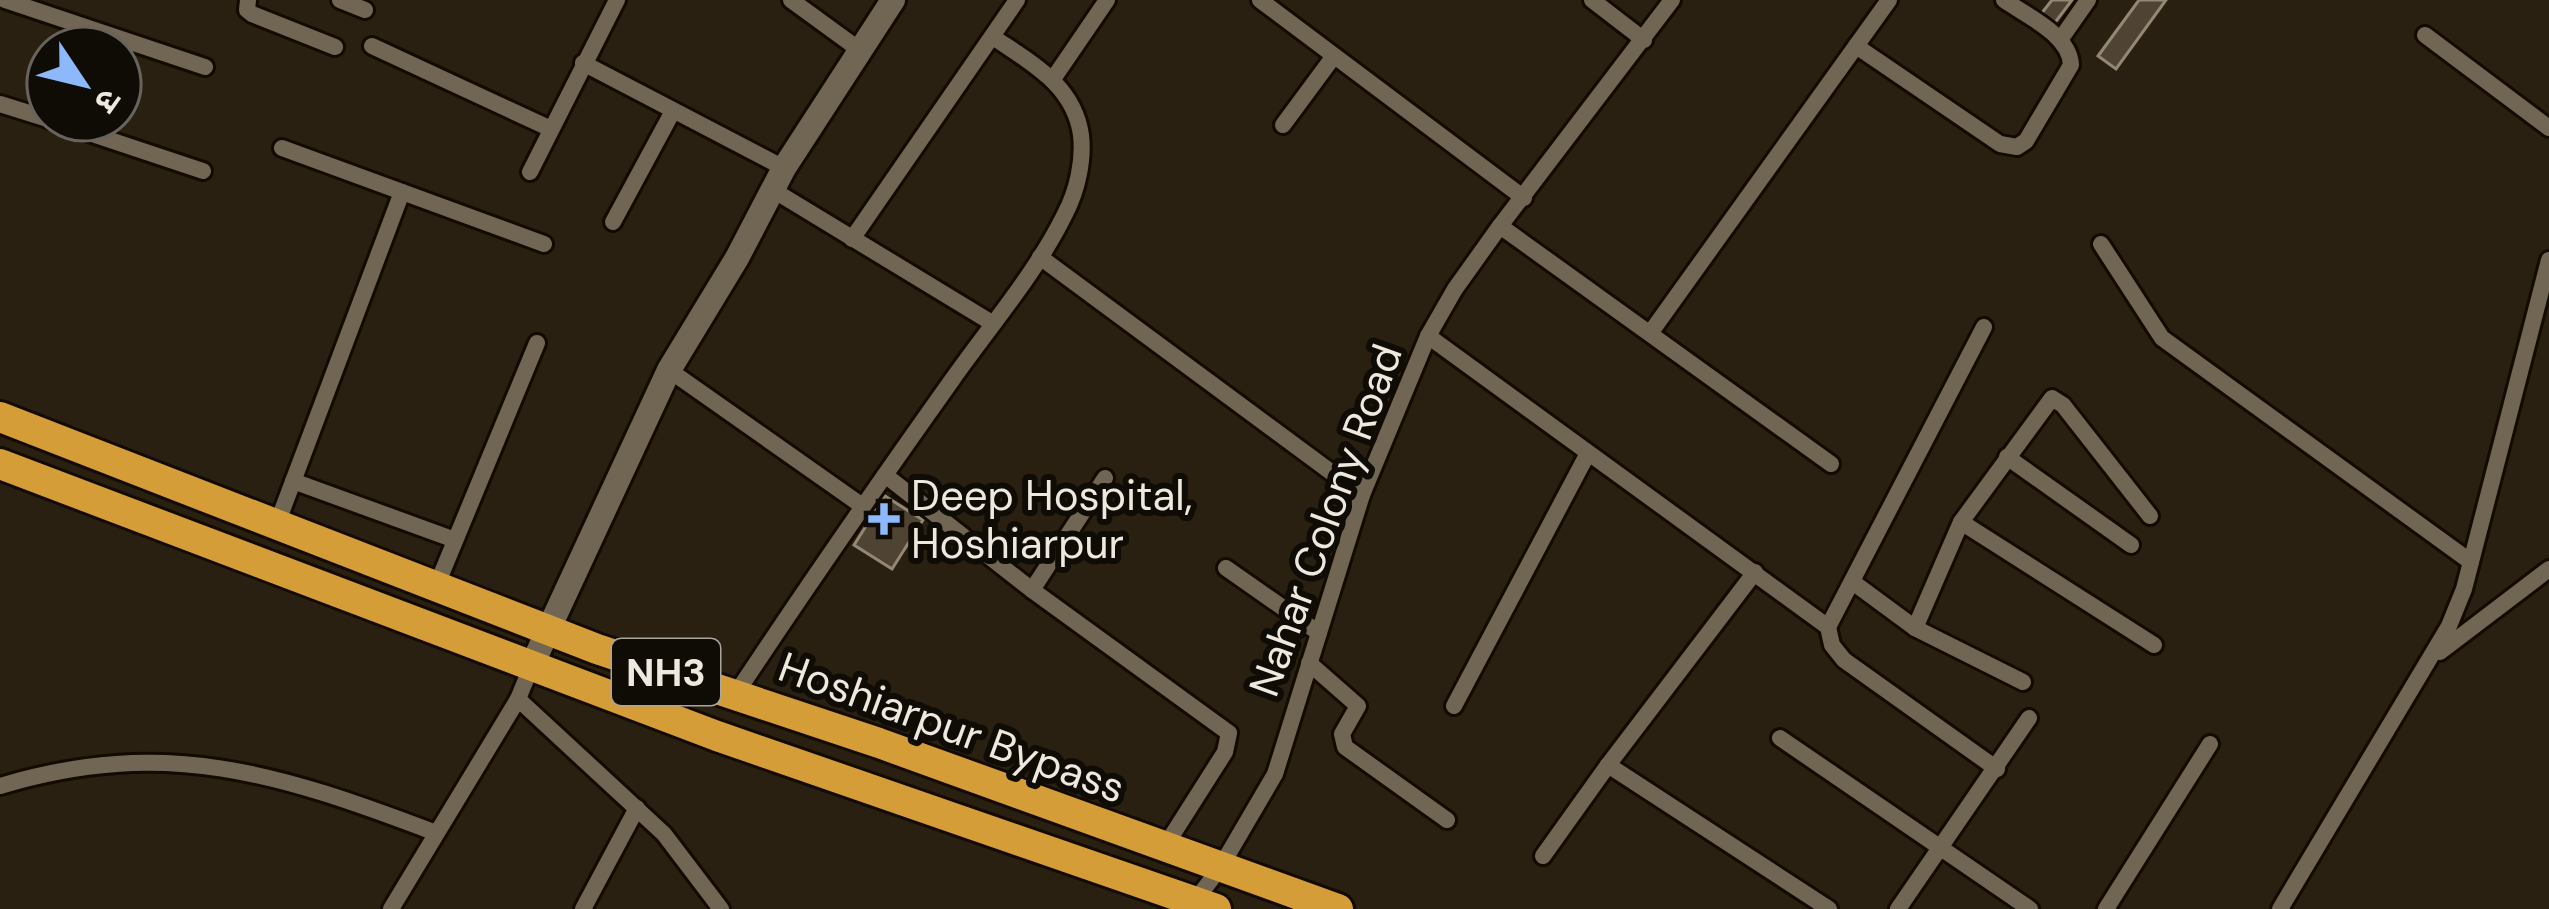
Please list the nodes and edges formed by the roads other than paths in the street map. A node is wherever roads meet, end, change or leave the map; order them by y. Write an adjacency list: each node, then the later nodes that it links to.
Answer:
1 (5, 0): 26 (street)
2 (248, 0): 22 (street)
3 (340, 0): 15 (street)
4 (617, 0): 25 (street)
5 (791, 0): 23 (street)
6 (893, 0): 23 (street)
7 (1016, 0): 17 (street)
8 (1106, 0): 27 (street)
9 (1260, 0): 24 (street)
10 (1592, 0): 18 (street)
11 (1672, 0): 18 (street, Nahar Colony Road)
12 (1889, 0): 21 (street)
13 (2088, 0): 19 (street)
14 (2008, 1): 19 (street)
15 (365, 10)
16 (2426, 35): 30 (street)
17 (993, 37): 27 (street); 41 (street)
18 (1644, 40): 38 (street, Nahar Colony Road)
19 (2060, 40): 21 (street)
20 (372, 46): 31 (street)
21 (1856, 46): 48 (street)
22 (335, 47)
23 (861, 51): 36 (street)
24 (1334, 56): 29 (street); 38 (street)
25 (583, 63): 28 (street); 31 (street)
26 (205, 67)
27 (1053, 79): 44 (street)
28 (674, 111): 36 (street); 39 (street)
29 (1282, 125)
30 (2549, 128)
31 (551, 129): 35 (street)
32 (121, 144): 34 (street)
33 (282, 148): 37 (street)
34 (203, 171)
35 (530, 172)
36 (778, 179): 41 (street); 51 (street)
37 (402, 192): 42 (street); 59 (street)
38 (1524, 198): 40 (street, Nahar Colony Road)
39 (613, 222)
40 (1500, 226): 48 (street); 49 (street, Nahar Colony Road)
41 (852, 239): 46 (street)
42 (544, 244)
43 (2101, 244): 67 (street)
44 (1040, 257): 46 (street); 60 (street)
45 (2549, 260): 67 (street)
46 (992, 322): 57 (street)
47 (1984, 327): 71 (street)
48 (1651, 332): 56 (street)
49 (1428, 336): 53 (street); 60 (street, Nahar Colony Road)
50 (537, 343): 65 (street)
51 (669, 370): 61 (street); 76 (street)
52 (0, 417): 64 (highway, Hoshiarpur Bypass / NH3)
53 (1587, 455): 70 (street); 85 (street)
54 (2007, 457): 62 (street); 63 (street); 66 (street)
55 (0, 464): 81 (highway, NH3)
56 (1831, 464)
57 (885, 475): 61 (street); 73 (street)
58 (1105, 478): 73 (street)
59 (293, 481): 64 (street); 65 (street)
60 (1362, 495): 77 (street, Nahar Colony Road)
61 (861, 506): 83 (street)
62 (2150, 515)
63 (1961, 522): 75 (street); 78 (street)
64 (277, 524): 72 (highway, Hoshiarpur Bypass / NH3)
65 (455, 540): 72 (street)
66 (2131, 544)
67 (2471, 562): 79 (street)
68 (1226, 568): 77 (street)
69 (2549, 569): 79 (street)
70 (1755, 572): 74 (street); 89 (street)
71 (1854, 583): 74 (street); 75 (street)
72 (436, 587): 76 (highway, Hoshiarpur Bypass / NH3)
73 (1032, 590): 95 (street)
74 (1828, 627): 90 (street)
75 (1915, 628): 82 (street)
76 (546, 630): 81 (street); 83 (highway, Hoshiarpur Bypass / NH3)
77 (1319, 633): 80 (street, Nahar Colony Road)
78 (2154, 645)
79 (2432, 658): 108 (street)
80 (1310, 663): 93 (street); 98 (street, Nahar Colony Road)
81 (532, 665): 84 (street); 99 (highway, NH3)
82 (2023, 682)
83 (735, 694): 95 (highway, Hoshiarpur Bypass / NH3)
84 (518, 699): 92 (street); 94 (street)
85 (1454, 706)
86 (2030, 718): 90 (street)
87 (1780, 738): 96 (street)
88 (2210, 744): 107 (street)
89 (1608, 765): 97 (street); 104 (street)
90 (1997, 769): 96 (street)
91 (0, 786): 94 (street)
92 (637, 808): 101 (street); 102 (street)
93 (1447, 820)
94 (436, 833): 100 (street)
95 (1164, 848): 98 (highway, Hoshiarpur Bypass / NH3)
96 (1940, 850): 105 (street); 106 (street)
97 (1543, 856)
98 (1220, 868): 99 (street, Nahar Colony Road); 103 (highway, Hoshiarpur Bypass / NH3)
99 (1200, 906)
100 (391, 909)
101 (583, 909)
102 (721, 909)
103 (1338, 909)
104 (1829, 909)
105 (1898, 909)
106 (2030, 909)
107 (2106, 909)
108 (2280, 909)

